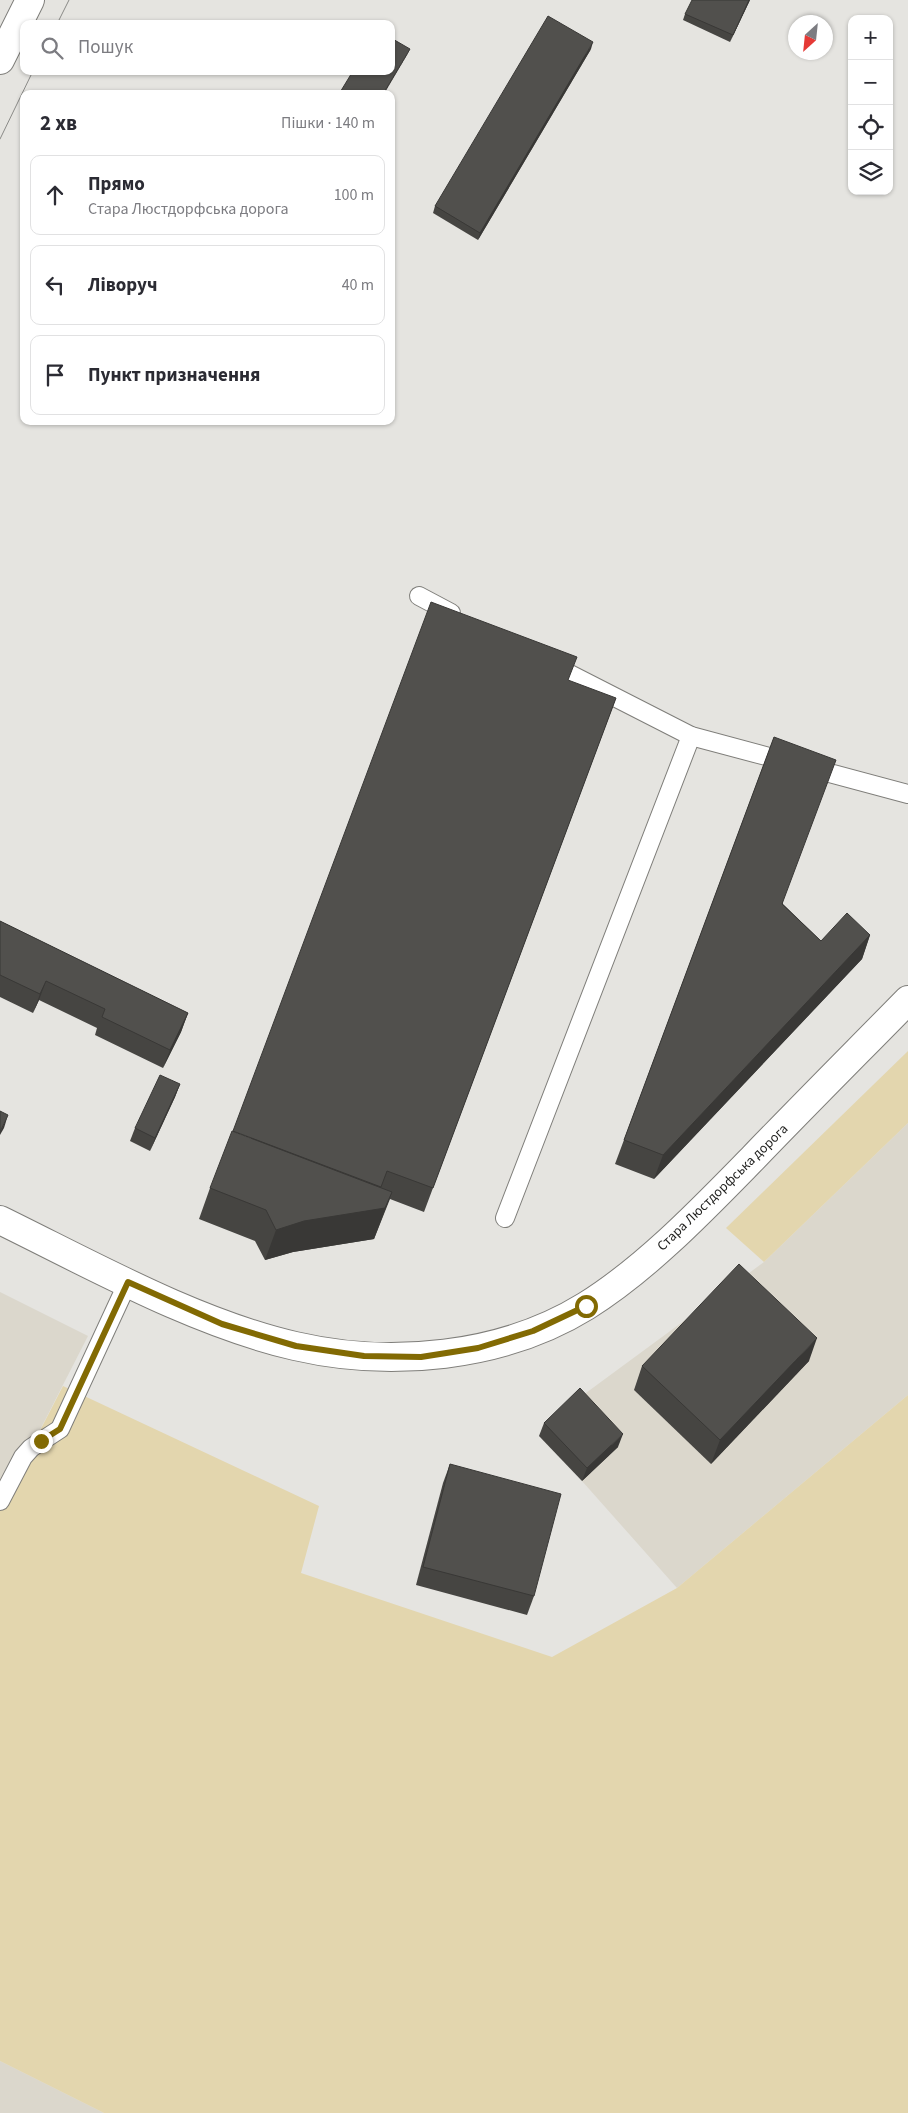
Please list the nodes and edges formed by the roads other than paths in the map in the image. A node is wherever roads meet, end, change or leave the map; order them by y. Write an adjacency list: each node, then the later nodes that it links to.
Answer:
1 (30, 0): 2 (main road)
2 (0, 60)
3 (418, 596): 4 (lane)
4 (462, 619)
5 (533, 655): 6 (lane)
6 (691, 736): 7 (lane); 9 (lane)
7 (908, 794)
8 (908, 1000): 11 (main road, Стара Люстдорфська дорога)
9 (505, 1218)
10 (0, 1220): 11 (main road, Стара Люстдорфська дорога)
11 (128, 1282): 12 (lane)
12 (0, 1501)

